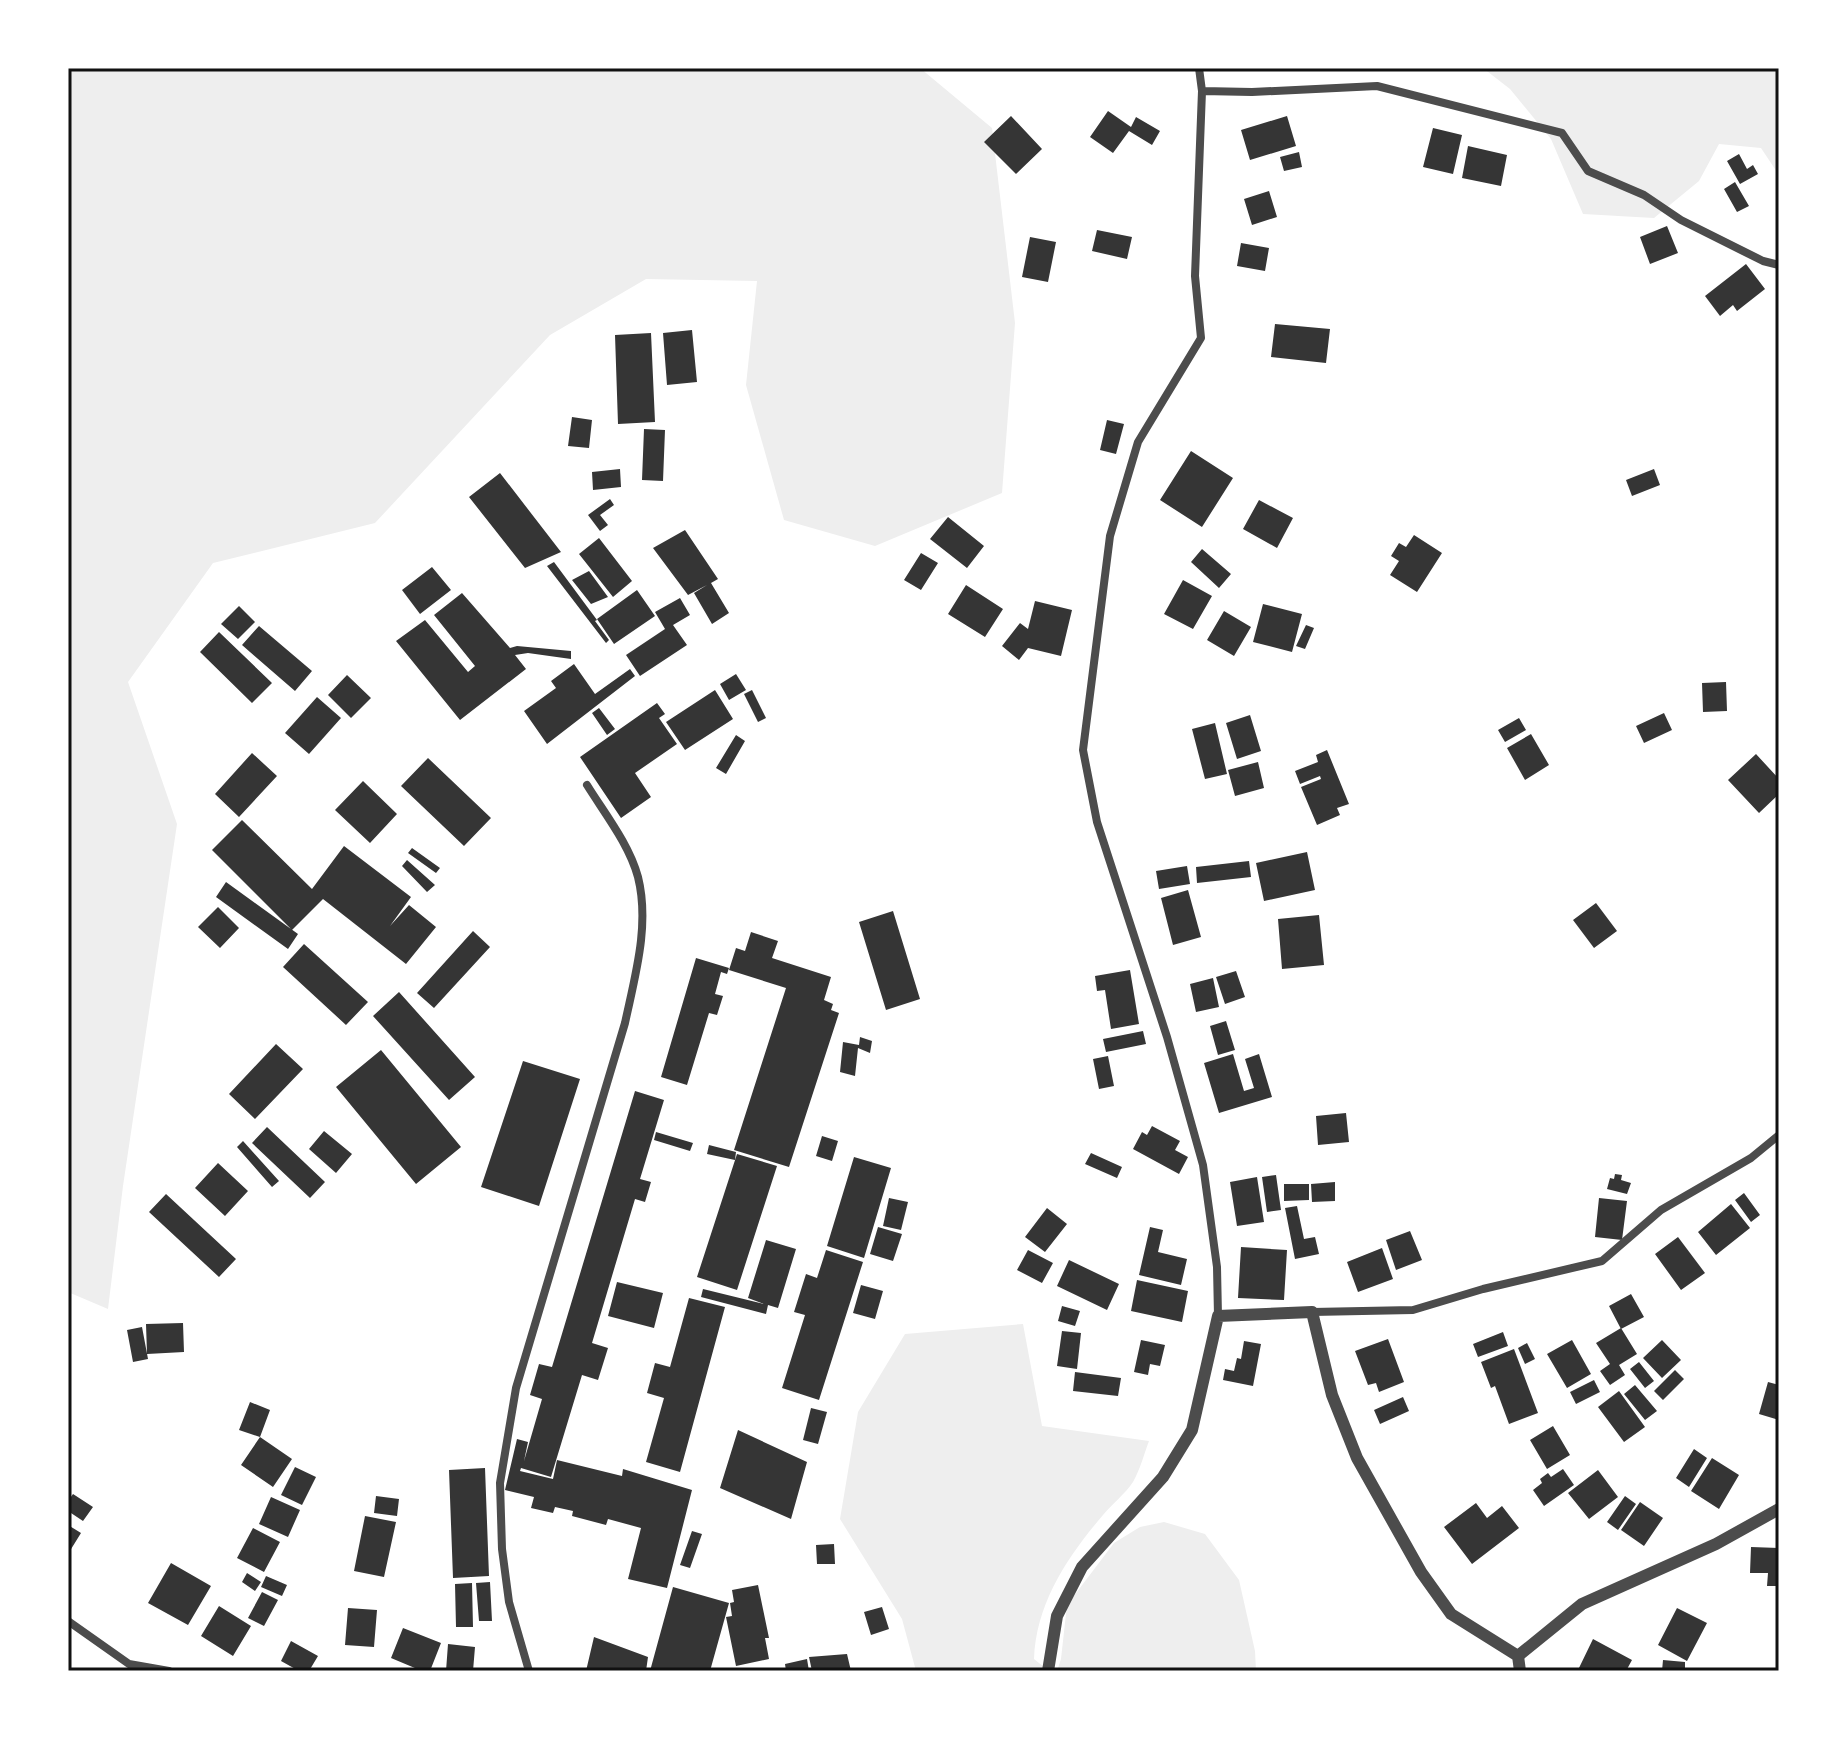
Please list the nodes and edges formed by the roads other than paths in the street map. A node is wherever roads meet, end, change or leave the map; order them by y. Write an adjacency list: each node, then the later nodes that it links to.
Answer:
1 (1199, 68): 2 (street)
2 (1202, 91): 3 (street); 7 (street)
3 (1779, 265)
4 (587, 785): 12 (street)
5 (1779, 1135): 6 (street)
6 (1312, 1312): 7 (street); 10 (street)
7 (1218, 1316): 13 (street)
8 (1779, 1509): 10 (street)
9 (68, 1621): 11 (street)
10 (1518, 1656): 14 (street)
11 (169, 1671)
12 (529, 1671)
13 (1048, 1671)
14 (1520, 1671)

